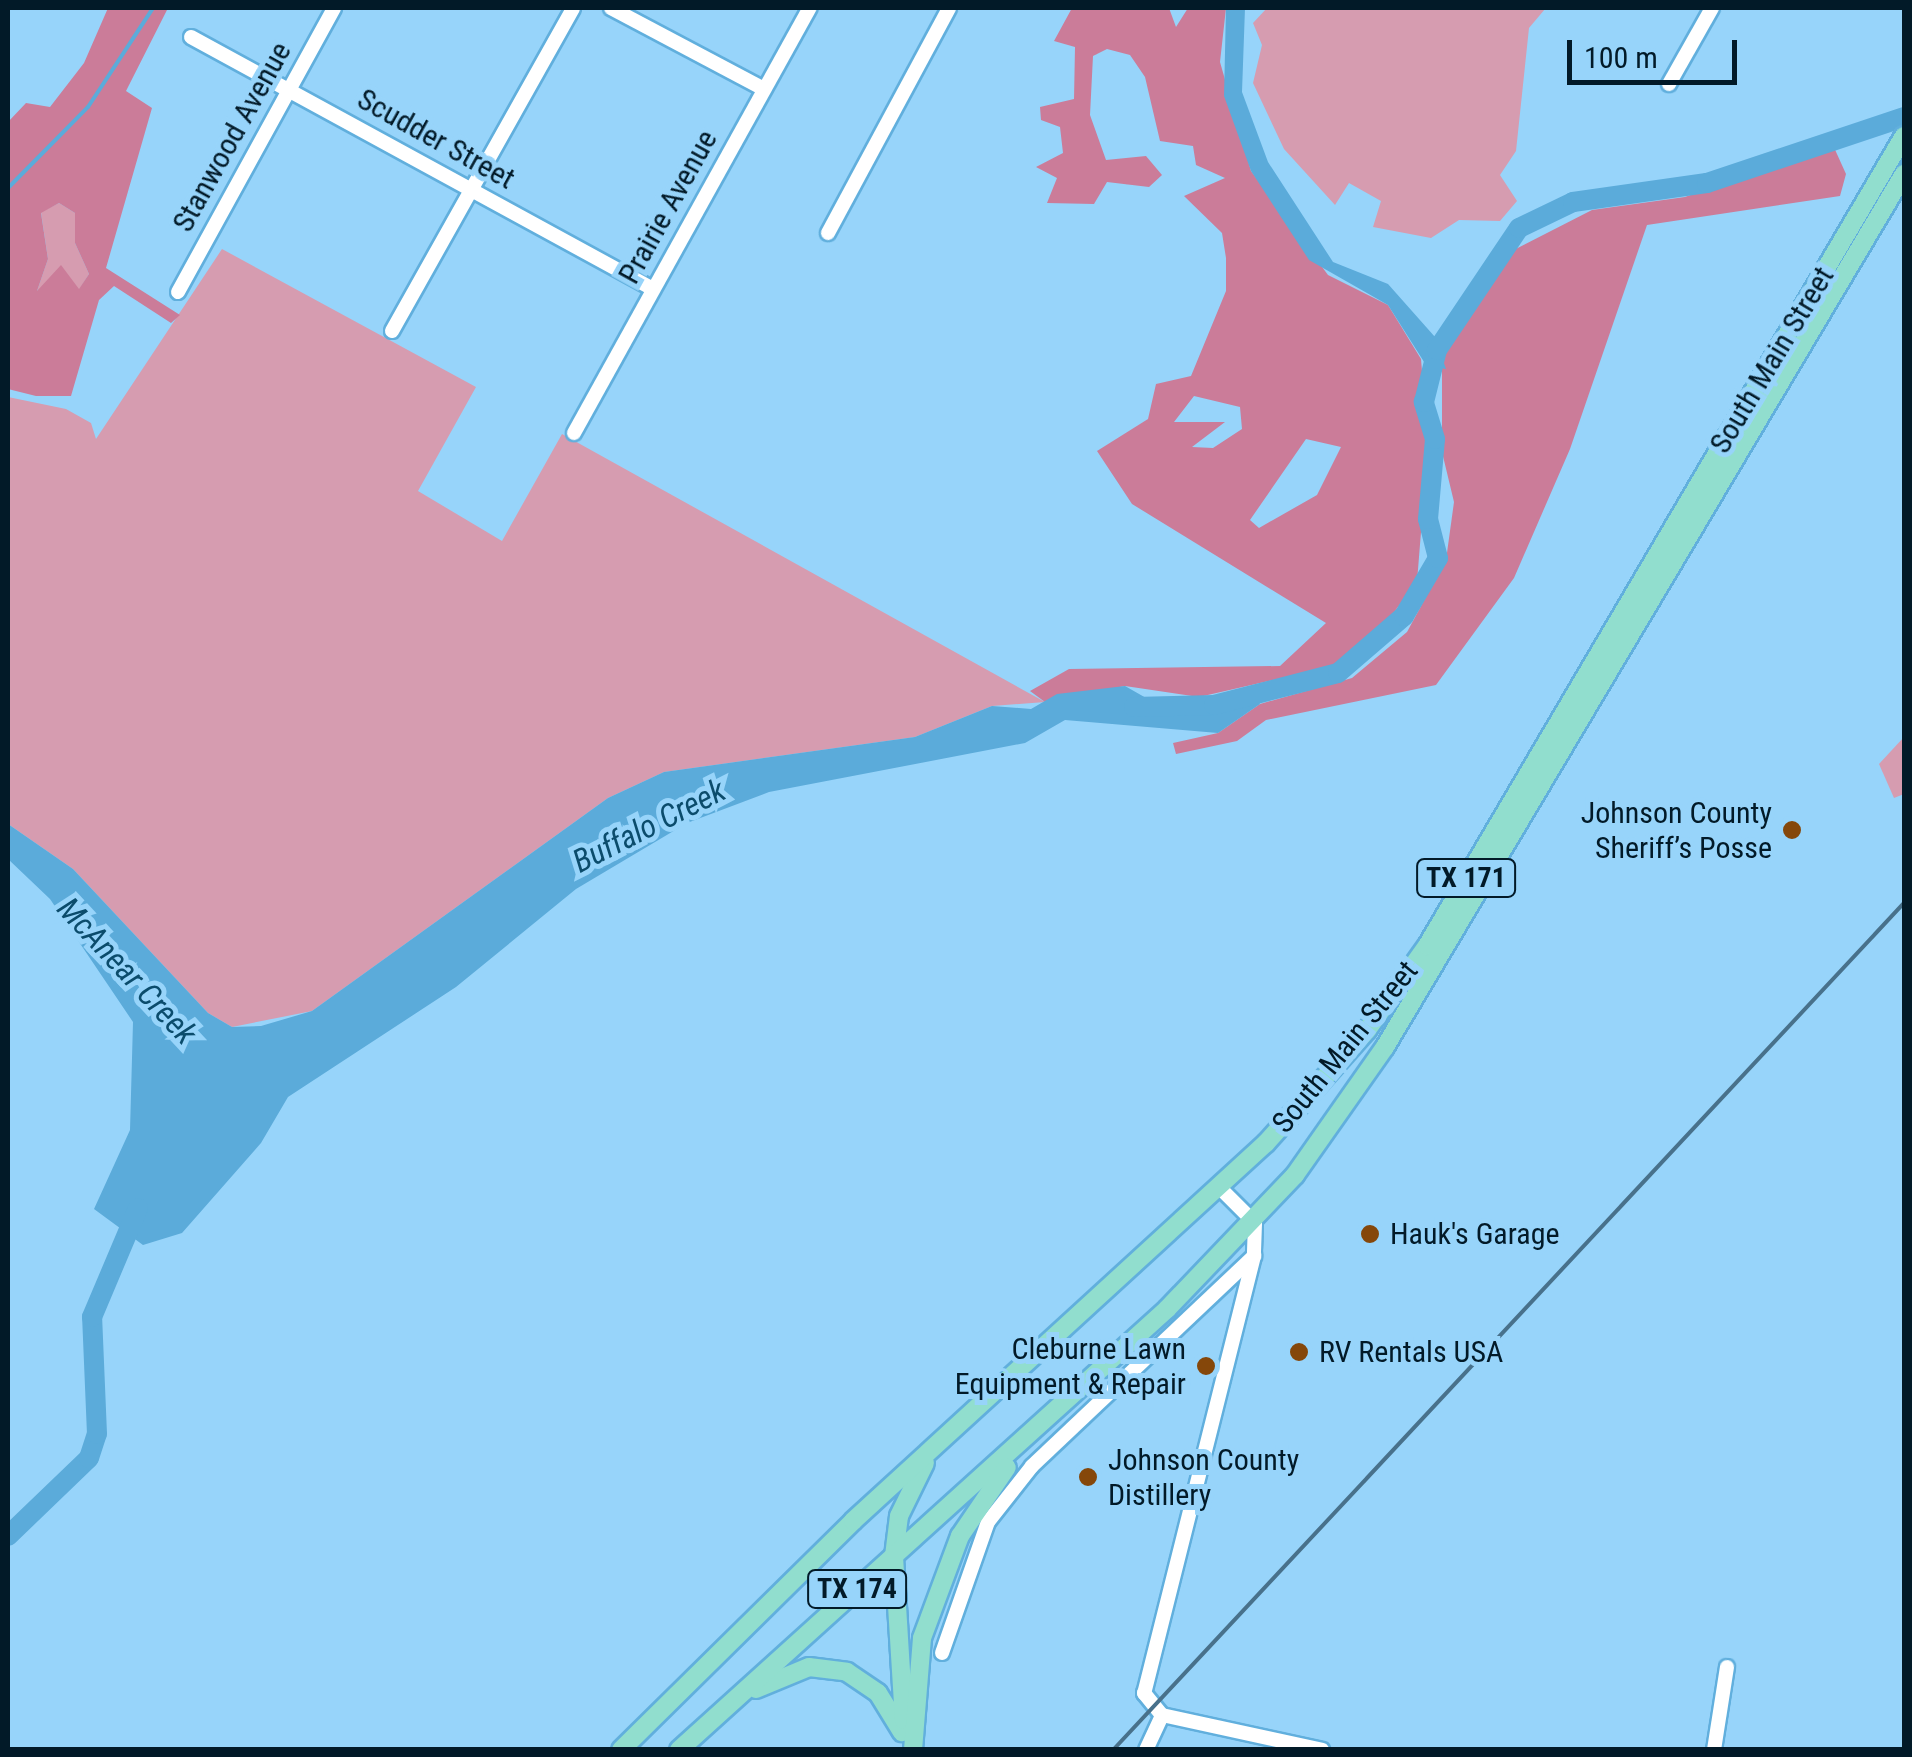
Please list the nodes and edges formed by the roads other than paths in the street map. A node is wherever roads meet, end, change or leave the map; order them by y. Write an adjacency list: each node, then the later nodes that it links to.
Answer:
1 (334, 8): 10 (street, Stanwood Avenue)
2 (573, 8): 13 (street)
3 (611, 8): 9 (street)
4 (810, 8): 9 (street, Prairie Avenue)
5 (950, 8): 15 (street)
6 (1712, 8): 8 (street)
7 (191, 37): 10 (street, Scudder Street)
8 (1669, 84)
9 (764, 89): 16 (street, Prairie Avenue)
10 (290, 90): 13 (street, Scudder Street); 17 (street, Stanwood Avenue)
11 (1904, 136): 14 (main road, South Main Street / TX 171)
12 (1904, 174): 14 (main road, South Main Street / TX 171)
13 (471, 190): 16 (street, Scudder Street); 18 (street)
14 (1872, 210): 20 (main road, South Main Street / TX 171)
15 (828, 232)
16 (654, 289): 19 (street, Prairie Avenue)
17 (178, 292)
18 (392, 331)
19 (574, 433)
20 (1532, 781): 21 (main road, South Main Street / TX 171); 22 (main road, South Main Street / TX 171)
21 (1219, 1187): 22 (street); 25 (main road, South Main Street / TX 171)
22 (1255, 1223): 23 (street); 24 (main road, South Main Street / TX 171)
23 (1254, 1256): 27 (street); 30 (street)
24 (1034, 1429): 26 (main road, South Main Street / TX 174); 31 (main road, TX 171)
25 (936, 1445): 26 (main road, TX 171); 32 (main road, South Main Street / TX 174)
26 (894, 1556): 29 (main road, South Main Street / TX 174); 31 (main road, TX 171)
27 (942, 1653)
28 (1728, 1667): 36 (street)
29 (734, 1700): 31 (main road); 33 (main road, South Main Street / TX 174)
30 (1162, 1716): 34 (street); 35 (street)
31 (908, 1746)
32 (620, 1750)
33 (679, 1750)
34 (1146, 1750)
35 (1322, 1750)
36 (1714, 1750)

